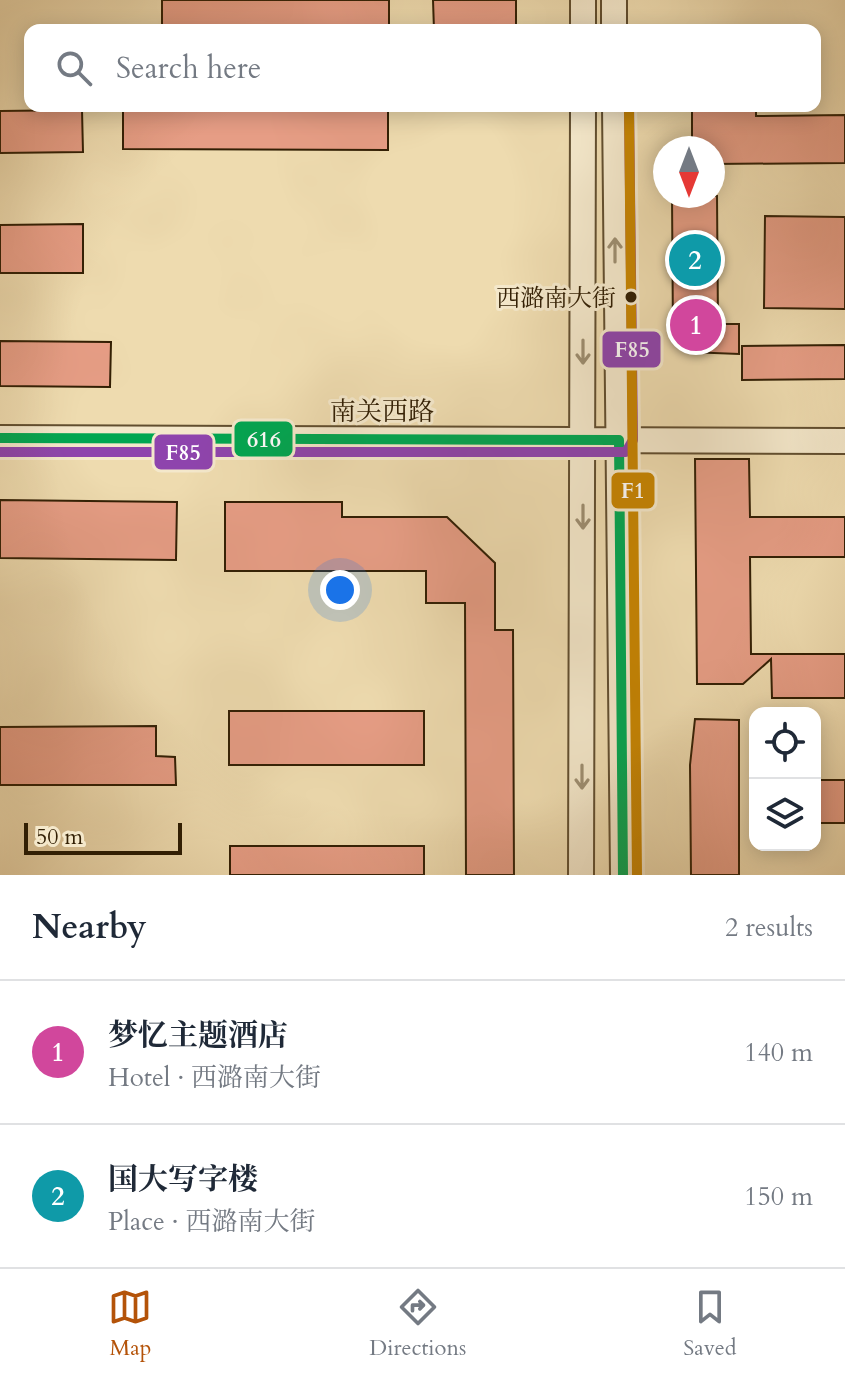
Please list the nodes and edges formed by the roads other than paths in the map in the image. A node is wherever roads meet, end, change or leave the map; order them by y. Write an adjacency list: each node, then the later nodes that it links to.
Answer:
1 (583, 0): 3 (street)
2 (614, 0): 4 (street)
3 (583, 24)
4 (614, 24)
5 (583, 112): 8 (street, one-way to 8)
6 (615, 112): 9 (street, one-way to 6)
7 (0, 438): 8 (street, 南关西路)
8 (583, 439): 9 (street, 南关西路); 11 (street, one-way to 11)
9 (619, 440): 10 (street, 南关西路); 12 (street)
10 (845, 441)
11 (581, 875)
12 (623, 875)

